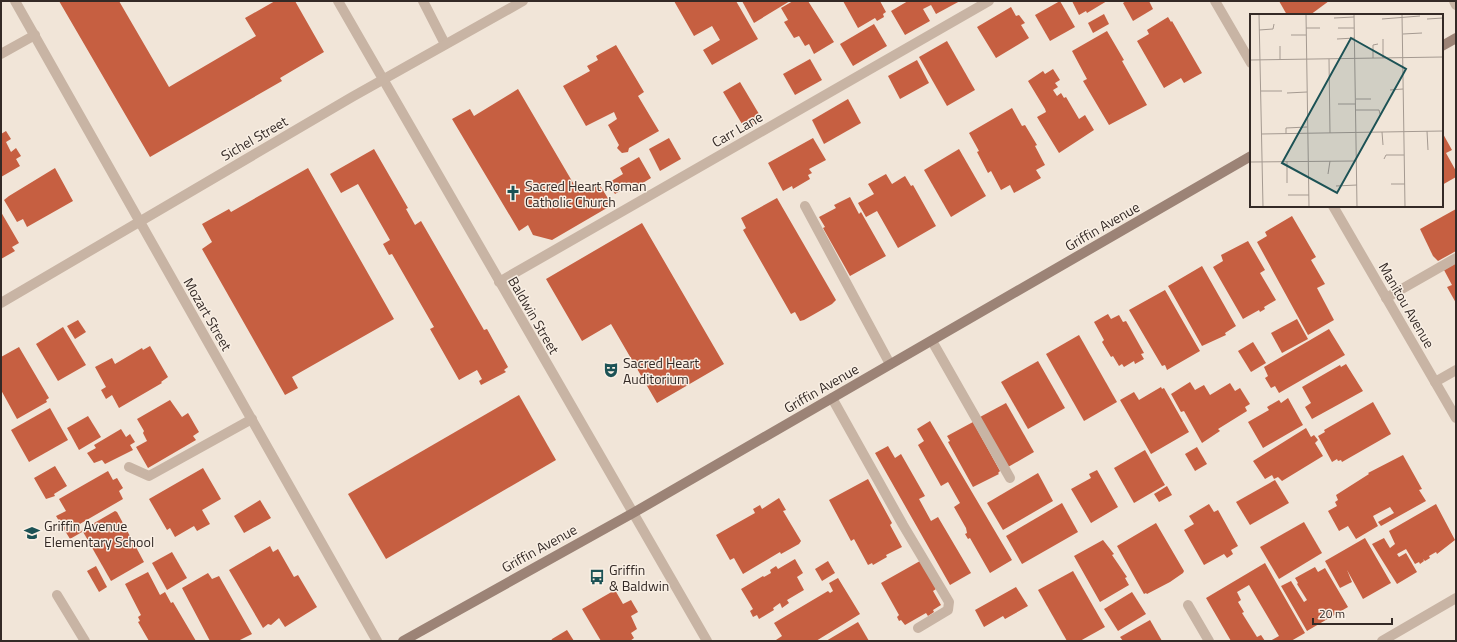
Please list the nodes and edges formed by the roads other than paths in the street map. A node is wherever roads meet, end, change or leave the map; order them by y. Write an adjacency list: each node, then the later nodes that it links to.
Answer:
1 (15, 1): 9 (street, Mozart Street)
2 (338, 1): 15 (street, Baldwin Street)
3 (423, 1): 11 (street)
4 (523, 1): 11 (street, Sichel Street)
5 (989, 1): 21 (street, Carr Lane)
6 (1215, 1): 14 (street)
7 (1454, 1): 8 (street)
8 (1456, 5)
9 (35, 35): 13 (street); 19 (street, Mozart Street)
10 (1456, 38): 12 (main road)
11 (445, 44): 15 (street, Sichel Street)
12 (1443, 45)
13 (1, 54)
14 (1250, 62)
15 (383, 80): 19 (street, Sichel Street); 21 (street, Baldwin Street)
16 (1250, 157): 24 (main road, Griffin Avenue)
17 (805, 206): 25 (street)
18 (1334, 207): 22 (street, Manitou Avenue)
19 (140, 221): 23 (street, Sichel Street); 30 (street, Mozart Street)
20 (1456, 258): 22 (street)
21 (499, 282): 33 (street, Baldwin Street)
22 (1386, 298): 27 (street, Manitou Avenue)
23 (1, 303)
24 (932, 340): 25 (main road, Griffin Avenue); 32 (street)
25 (890, 364): 28 (main road, Griffin Avenue)
26 (1456, 370): 27 (street)
27 (1435, 382): 29 (street, Manitou Avenue)
28 (832, 398): 33 (main road, Griffin Avenue); 37 (street)
29 (1456, 418)
30 (252, 419): 31 (street); 39 (street, Mozart Street)
31 (130, 467)
32 (1010, 478)
33 (633, 513): 40 (main road, Griffin Avenue); 41 (street, Baldwin Street)
34 (57, 595): 38 (street)
35 (1456, 598): 43 (street)
36 (1188, 606): 42 (street)
37 (918, 628)
38 (85, 641)
39 (377, 641)
40 (403, 641)
41 (708, 641)
42 (1209, 641)
43 (1382, 641)

